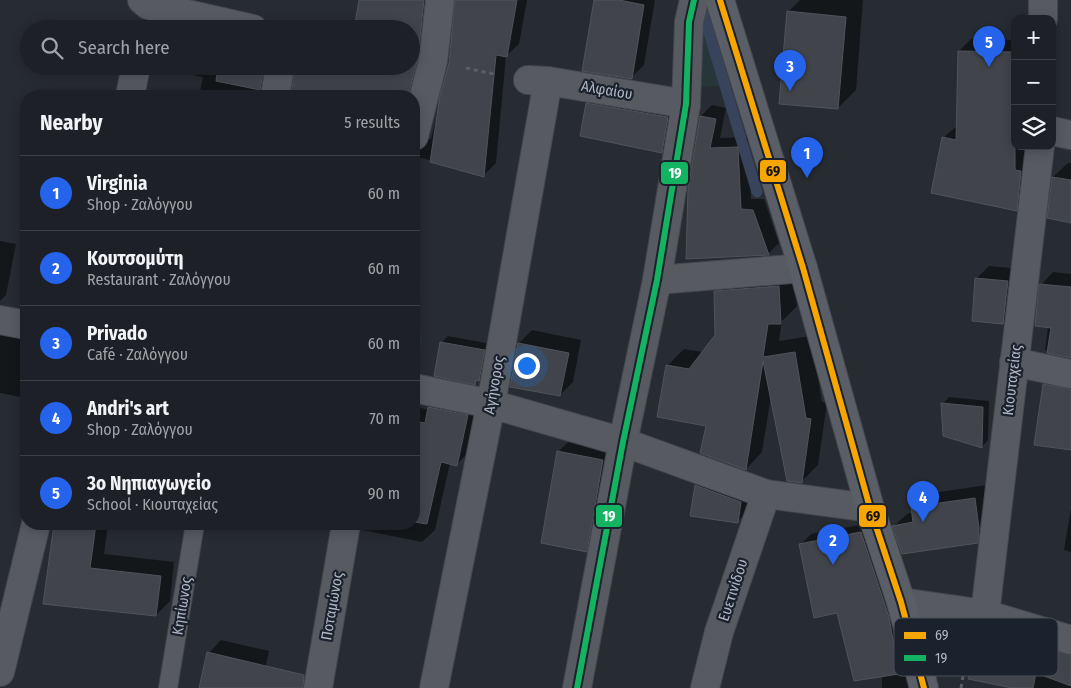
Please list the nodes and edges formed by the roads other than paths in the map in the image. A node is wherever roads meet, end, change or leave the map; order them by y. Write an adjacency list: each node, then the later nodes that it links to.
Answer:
1 (440, 0): 8 (street)
2 (694, 0): 15 (street)
3 (720, 0): 19 (street)
4 (1043, 0): 6 (street)
5 (144, 11): 7 (street)
6 (1043, 15)
7 (198, 20)
8 (422, 60): 14 (street)
9 (134, 75): 12 (street)
10 (278, 75): 13 (street)
11 (538, 80): 15 (street, Αλφαίου); 26 (street, Αγήνορος)
12 (131, 90)
13 (276, 90)
14 (419, 90)
15 (686, 104): 20 (street)
16 (1056, 132): 17 (street)
17 (1071, 135)
18 (1040, 150): 23 (street, Κιουταχείας)
19 (803, 268): 20 (street); 29 (street)
20 (657, 280): 27 (street)
21 (0, 320): 22 (street)
22 (20, 324)
23 (1014, 362): 24 (street); 35 (street, Κιουταχείας)
24 (1071, 374)
25 (420, 389): 26 (street)
26 (491, 404): 27 (street); 43 (street, Αγήνορος)
27 (623, 442): 28 (street); 44 (street)
28 (766, 494): 29 (street); 45 (street, Ευετινίδου)
29 (870, 508): 34 (street)
30 (33, 530): 33 (street)
31 (194, 530): 41 (lane, Κηπίωνος)
32 (345, 530): 42 (street, Ποταμώνος)
33 (11, 578): 40 (street)
34 (901, 602): 35 (street); 36 (street)
35 (985, 614): 37 (street)
36 (905, 618)
37 (998, 618)
38 (1058, 636): 39 (street)
39 (1071, 640)
40 (0, 672)
41 (168, 688)
42 (318, 688)
43 (434, 688)
44 (577, 688)
45 (705, 688)

